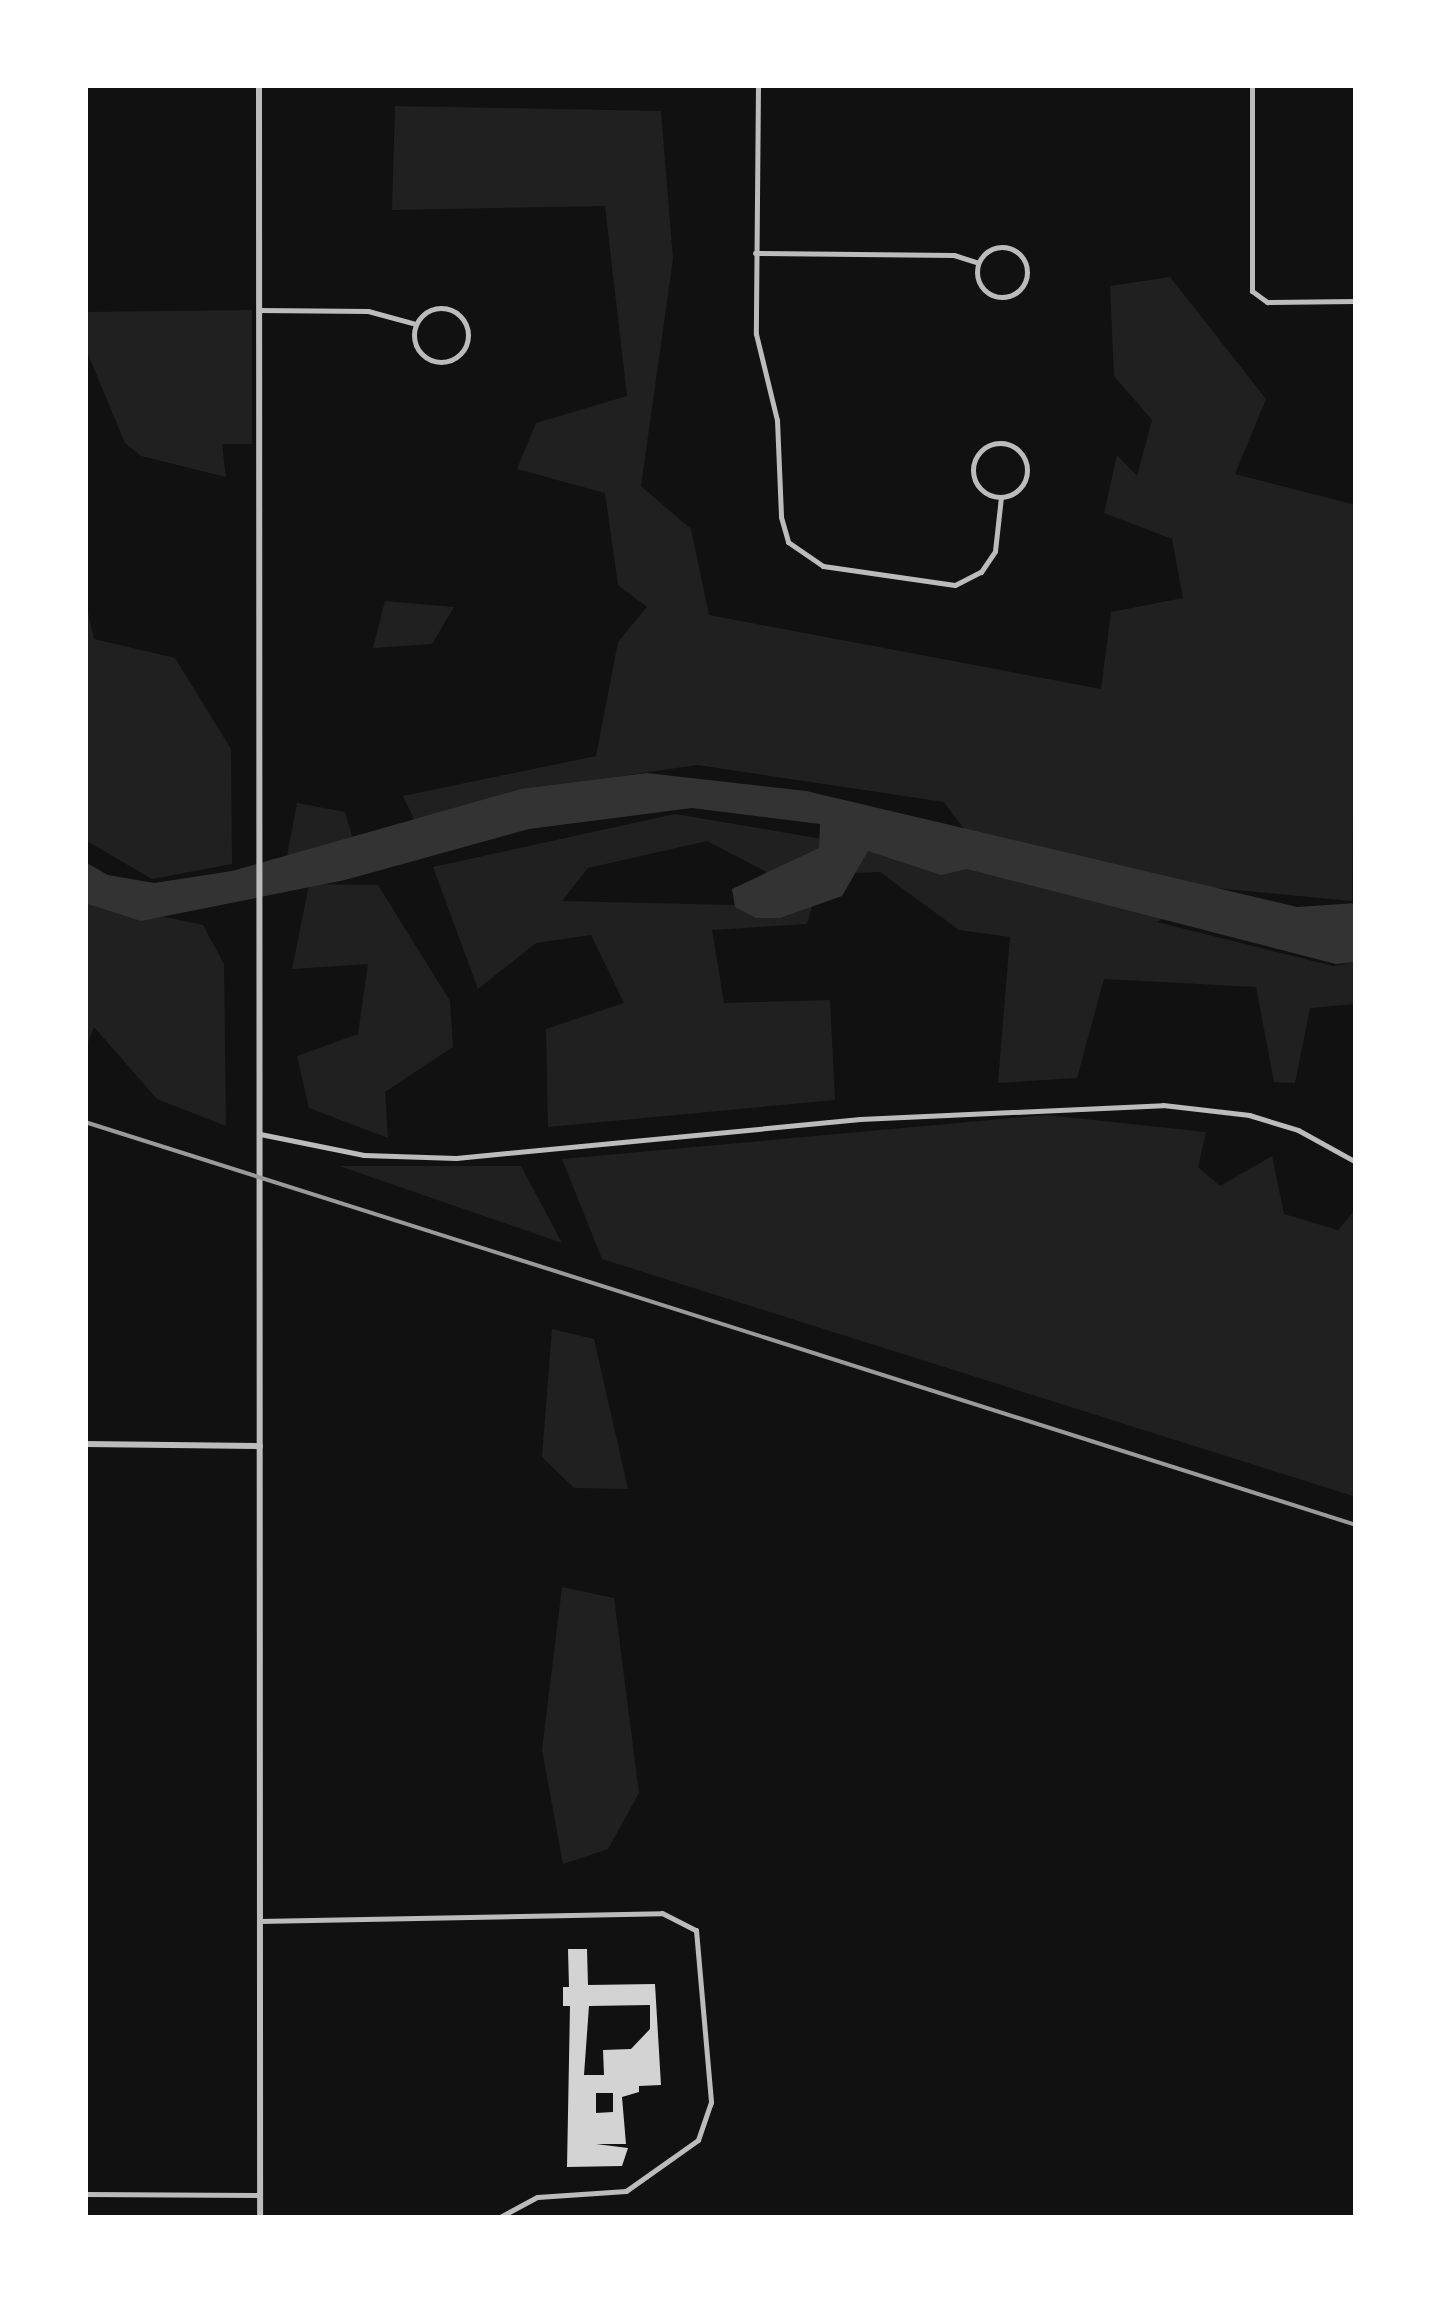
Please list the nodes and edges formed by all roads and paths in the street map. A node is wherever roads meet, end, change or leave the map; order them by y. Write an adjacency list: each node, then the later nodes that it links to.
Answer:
1 (259, 85): 7 (street)
2 (758, 85): 4 (street)
3 (1252, 85): 6 (street)
4 (755, 252): 5 (street); 9 (street)
5 (978, 263): 5 (street)
6 (1356, 301)
7 (260, 310): 8 (street); 10 (street)
8 (416, 324): 8 (street)
9 (1000, 498): 9 (street)
10 (258, 1133): 11 (street); 13 (street)
11 (1356, 1162)
12 (85, 1444): 13 (street)
13 (260, 1446): 14 (street)
14 (259, 1921): 16 (street); 18 (street)
15 (85, 2194): 16 (street)
16 (260, 2195): 17 (street)
17 (260, 2218)
18 (498, 2218)

